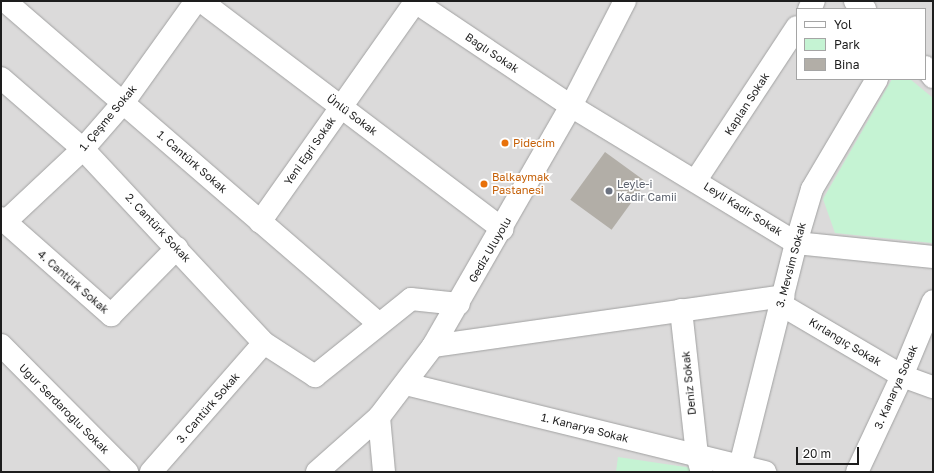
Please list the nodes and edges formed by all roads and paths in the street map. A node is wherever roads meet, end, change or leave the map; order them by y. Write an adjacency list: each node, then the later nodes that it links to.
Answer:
1 (5, 1): 13 (street, 1. Cantürk Sokak)
2 (196, 1): 13 (street, 1. Çeşme Sokak)
3 (201, 1): 15 (street, Ünlü Sokak)
4 (415, 1): 14 (street, Bağlı Sokak); 15 (street, Yeni Eğri Sokak)
5 (625, 1): 14 (street, Gediz Uluyolu)
6 (855, 1): 7 (street)
7 (864, 8)
8 (796, 29): 17 (street, Kaplan Sokak)
9 (926, 68): 10 (street)
10 (933, 77)
11 (1, 78): 16 (street, 2. Cantürk Sokak)
12 (877, 80): 21 (street, 3. Mevsim Sokak)
13 (123, 103): 16 (street, 1. Çeşme Sokak); 19 (street, 1. Cantürk Sokak)
14 (571, 106): 17 (street, Leyli Kadir Sokak); 20 (street, Gediz Uluyolu)
15 (341, 107): 19 (street, Yeni Eğri Sokak); 20 (street, Ünlü Sokak)
16 (83, 149): 18 (street, 1. Çeşme Sokak); 22 (street, 2. Cantürk Sokak)
17 (696, 180): 21 (street, Leyli Kadir Sokak)
18 (3, 220): 22 (street, 4. Cantürk Sokak)
19 (260, 222): 28 (street, 1. Cantürk Sokak)
20 (502, 229): 26 (street, Gediz Uluyolu)
21 (796, 243): 23 (street, Leyli Kadir Sokak); 24 (street, 3. Mevsim Sokak)
22 (177, 248): 29 (street, 2. Cantürk Sokak)
23 (933, 257)
24 (782, 300): 27 (street); 32 (street, Kırlangıç Sokak); 37 (street, 3. Mevsim Sokak)
25 (933, 301): 32 (street, 3. Kanarya Sokak)
26 (459, 304): 28 (street); 31 (street, Gediz Uluyolu)
27 (681, 310): 31 (street); 36 (street, Deniz Sokak)
28 (379, 324): 29 (street, 2. Cantürk Sokak)
29 (264, 343): 39 (street, 3. Cantürk Sokak)
30 (1, 345): 38 (street, Uğur Serdaroğlu Sokak)
31 (433, 346): 33 (street, Gediz Uluyolu)
32 (902, 376): 34 (street, Kırlangıç Sokak); 43 (street, 3. Kanarya Sokak)
33 (406, 384): 35 (street, Gediz Uluyolu); 36 (street, 1. Kanarya Sokak)
34 (933, 387)
35 (379, 417): 40 (street, Gediz Uluyolu); 41 (street)
36 (700, 464): 37 (street, 1. Kanarya Sokak)
37 (740, 466): 42 (street, 1. Kanarya Sokak)
38 (127, 472)
39 (151, 472)
40 (317, 472)
41 (384, 472)
42 (765, 472)
43 (857, 472)

